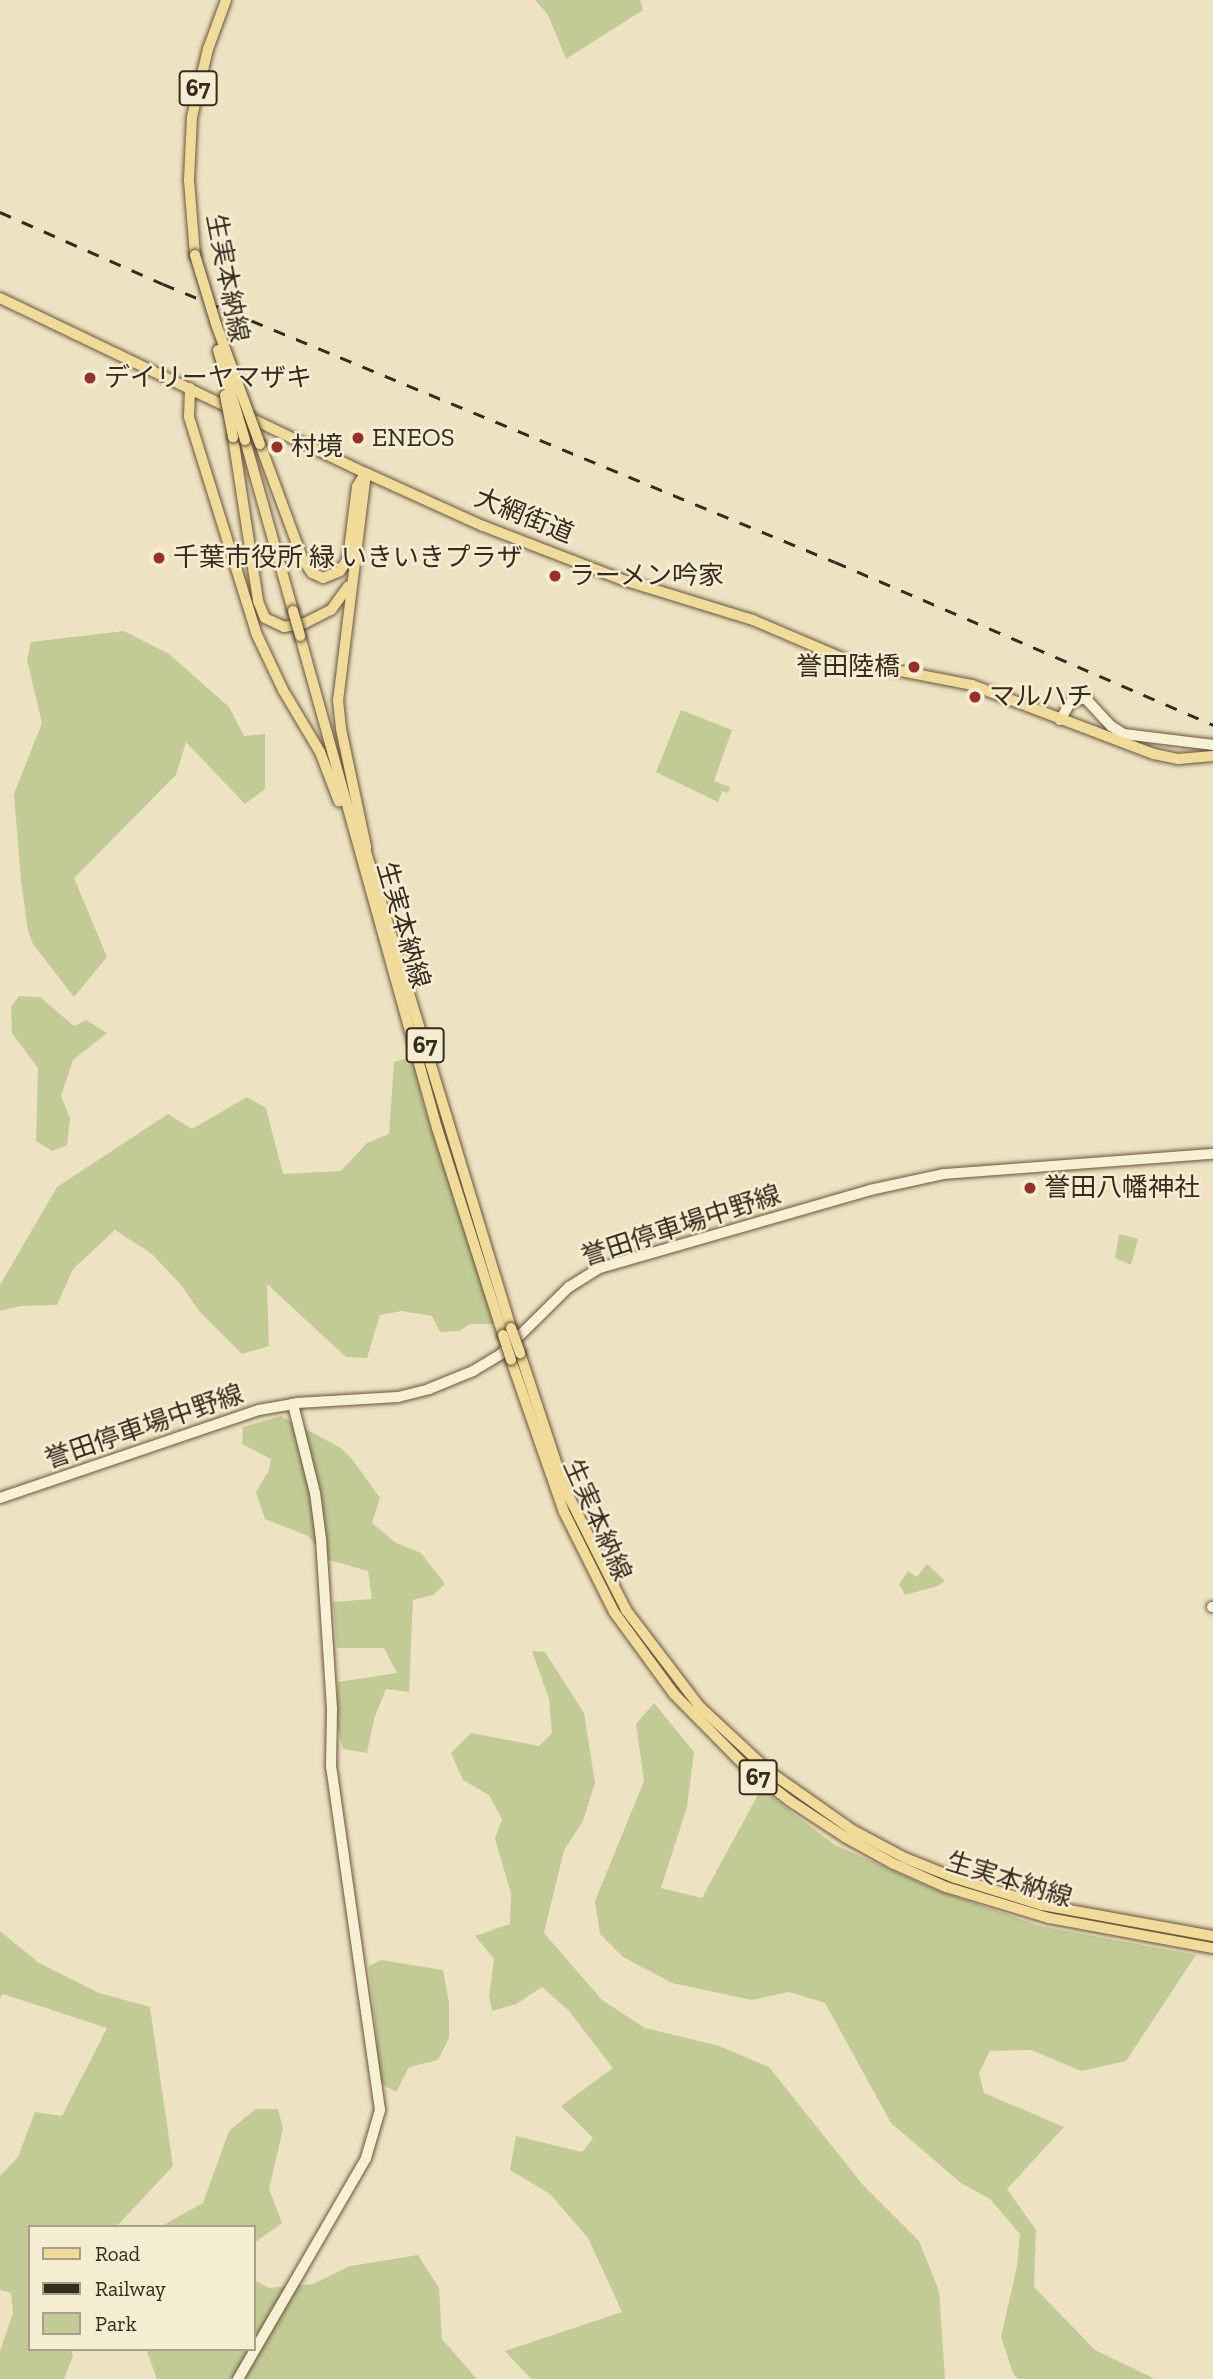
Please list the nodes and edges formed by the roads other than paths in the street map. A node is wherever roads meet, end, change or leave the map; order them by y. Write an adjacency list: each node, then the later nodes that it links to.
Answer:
1 (226, 0): 2 (main road, 生実本納線 / 67)
2 (195, 255): 4 (main road, 生実本納線 / 67, bridge); 6 (main road, bridge)
3 (0, 298): 5 (main road, 大網街道)
4 (219, 352): 7 (main road, 67, bridge); 11 (main road, 生実本納線 / 67, bridge)
5 (190, 388): 6 (main road, 大網街道); 11 (main road, 67)
6 (366, 473): 7 (main road, 67); 8 (main road, 大網街道)
7 (352, 582): 11 (main road, 67)
8 (1060, 720): 9 (main road); 10 (main road, 大網街道)
9 (1213, 745)
10 (1213, 756)
11 (365, 858): 13 (main road, 生実本納線 / 67, bridge)
12 (1213, 1154): 14 (main road, 誉田停車場中野線)
13 (515, 1356): 16 (main road, 生実本納線 / 67); 17 (main road, 生実本納線 / 67)
14 (293, 1404): 15 (main road, 誉田停車場中野線); 18 (main road)
15 (0, 1499)
16 (1213, 1936)
17 (1213, 1948)
18 (256, 2348)
19 (254, 2351): 20 (main road)
20 (238, 2379)

